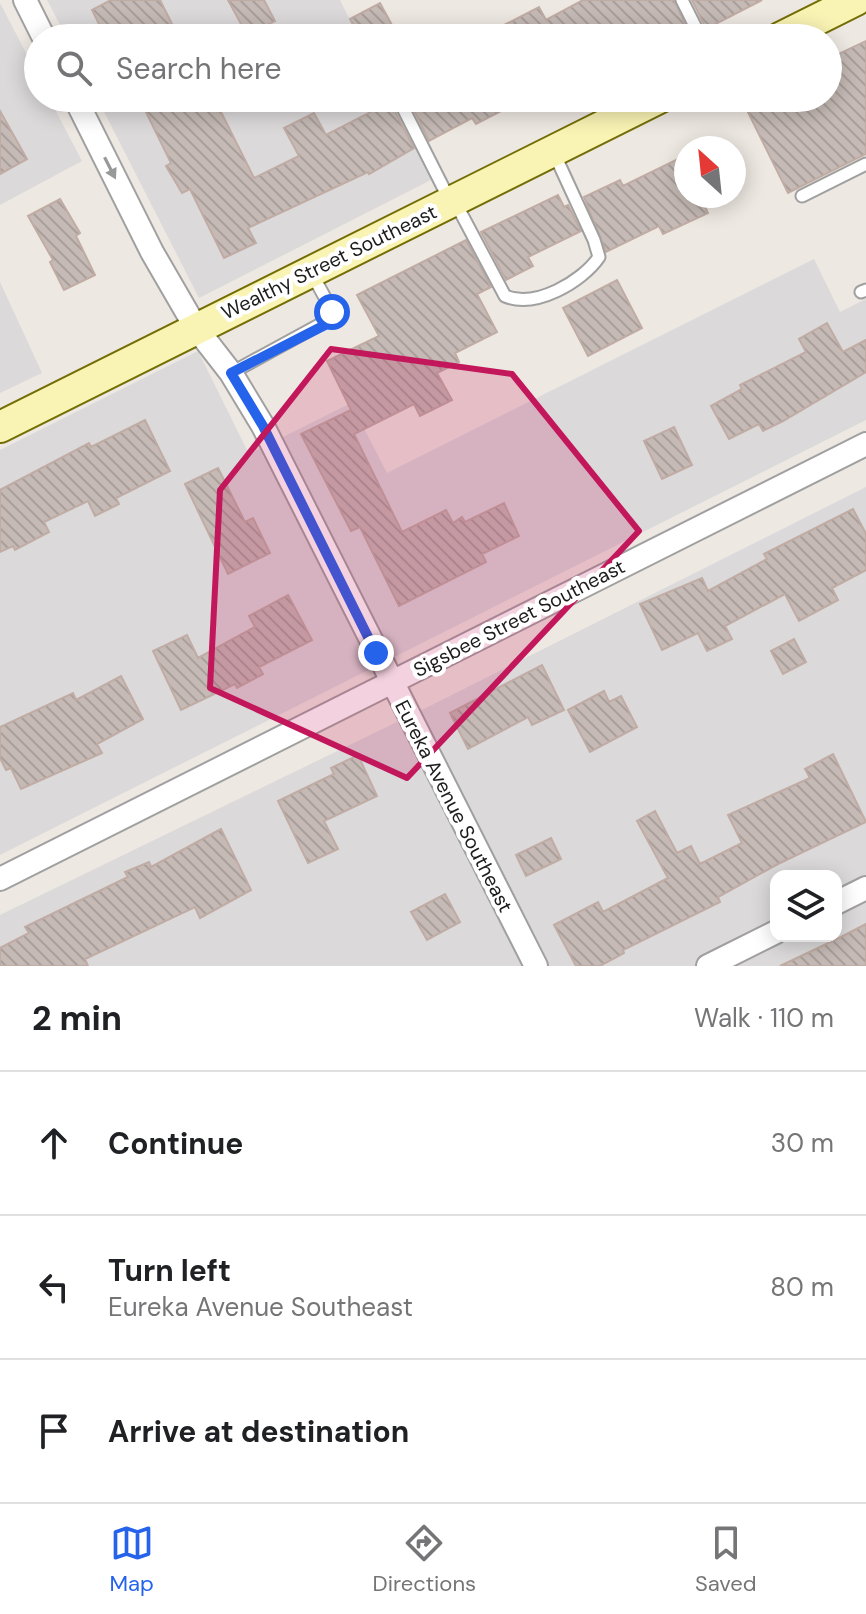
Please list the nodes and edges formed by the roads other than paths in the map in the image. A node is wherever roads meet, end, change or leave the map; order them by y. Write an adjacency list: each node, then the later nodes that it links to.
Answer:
1 (25, 0): 4 (street)
2 (682, 0): 5 (lane)
3 (856, 0): 6 (main road)
4 (37, 24)
5 (694, 24)
6 (808, 24)
7 (82, 112): 15 (street, Eureka Avenue Southeast, one-way to 15)
8 (405, 112): 13 (lane)
9 (631, 112): 10 (main road, Wealthy Street Southeast)
10 (553, 151): 13 (main road, Wealthy Street Southeast); 13 (lane)
11 (866, 164): 12 (lane)
12 (802, 196)
13 (452, 201): 14 (main road, Wealthy Street Southeast)
14 (311, 271): 15 (main road, Wealthy Street Southeast); 16 (lane)
15 (196, 328): 16 (street, Eureka Avenue Southeast); 17 (main road, Wealthy Street Southeast)
16 (231, 373): 19 (street, Eureka Avenue Southeast)
17 (0, 427)
18 (866, 444): 19 (street, Sigsbee Street Southeast)
19 (391, 682): 20 (street, Sigsbee Street Southeast); 24 (street, Eureka Avenue Southeast)
20 (0, 879)
21 (866, 888): 22 (street)
22 (842, 900)
23 (770, 935): 25 (street)
24 (536, 966)
25 (708, 966)

